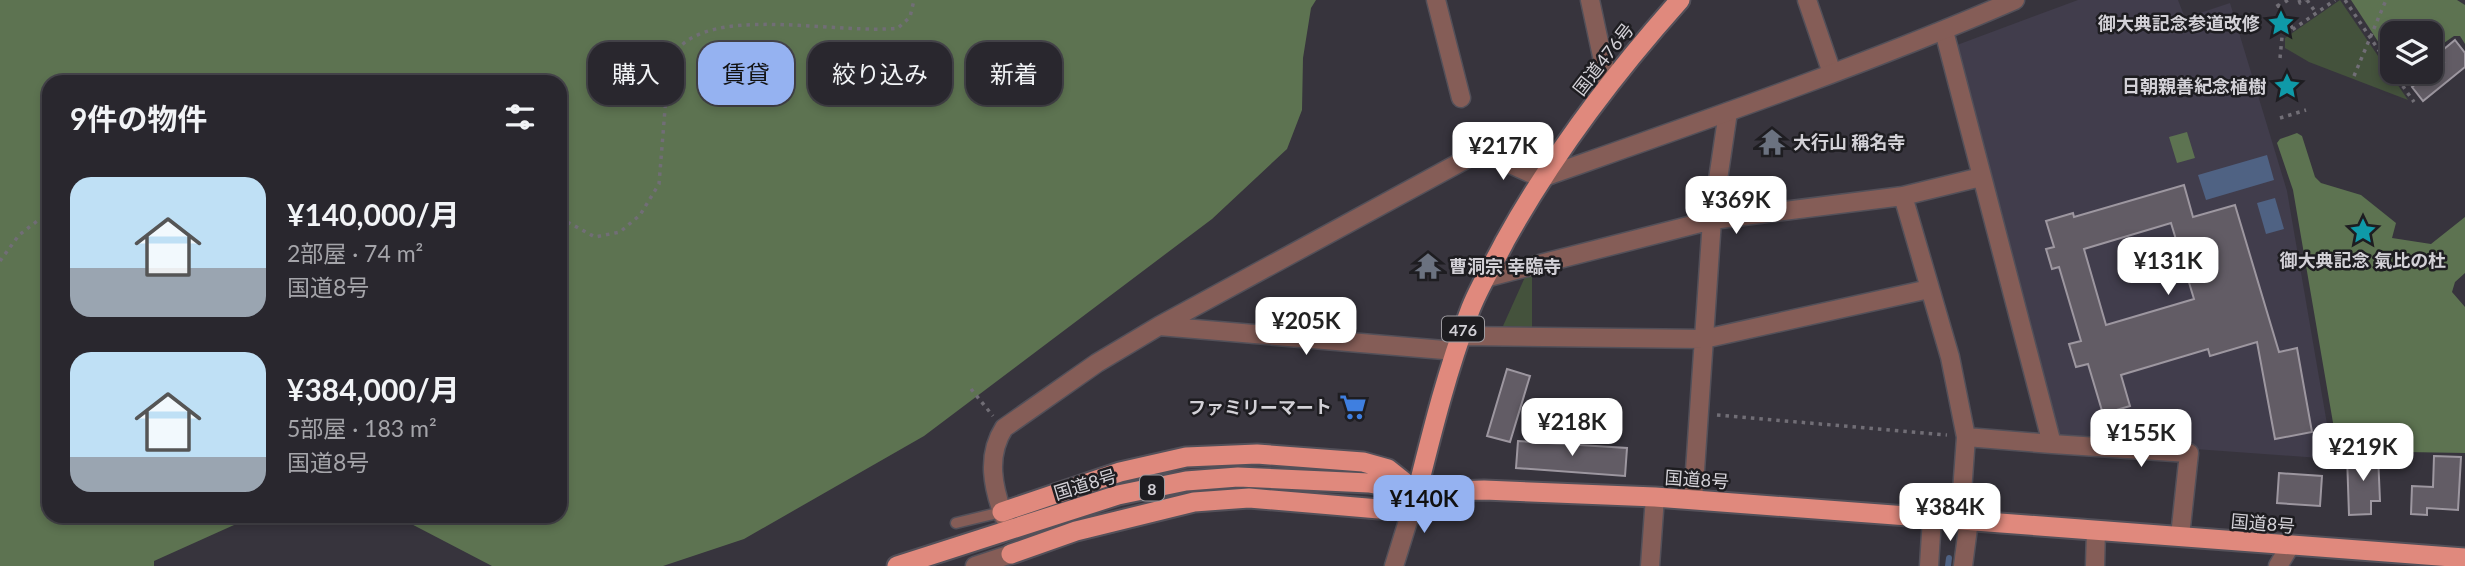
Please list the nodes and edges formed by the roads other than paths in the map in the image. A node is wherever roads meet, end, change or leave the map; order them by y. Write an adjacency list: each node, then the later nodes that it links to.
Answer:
1 (1436, 0): 9 (street)
2 (1590, 0): 8 (street)
3 (1680, 0): 8 (highway, 国道476号 / 476)
4 (1807, 0): 7 (street)
5 (2015, 0): 6 (street)
6 (1944, 31): 7 (street); 11 (street)
7 (1832, 73): 10 (street)
8 (1608, 84): 12 (highway, 国道476号 / 476)
9 (1461, 98)
10 (1728, 112): 12 (street); 14 (street)
11 (1981, 177): 13 (street); 21 (street)
12 (1541, 178): 15 (highway, 国道476号 / 476); 17 (street)
13 (1903, 196): 14 (street); 16 (street)
14 (1712, 220): 15 (street); 18 (street)
15 (1485, 278): 19 (highway, 国道476号 / 476)
16 (1929, 289): 18 (street); 20 (street)
17 (1159, 326): 19 (street); 25 (street)
18 (1704, 339): 19 (street); 24 (street)
19 (1458, 343): 22 (highway, 国道476号 / 476)
20 (1966, 437): 21 (street); 27 (street)
21 (2052, 444): 30 (street)
22 (1417, 492): 23 (highway, 国道8号 / 8); 25 (highway); 32 (highway); 34 (highway, 国道8号 / 8); 36 (street)
23 (1655, 497): 24 (highway, 国道8号 / 8); 37 (street)
24 (1693, 500): 26 (highway, 国道8号 / 8)
25 (1003, 515): 28 (lane)
26 (1932, 518): 27 (highway, 国道8号 / 8); 38 (street)
27 (1964, 520): 29 (highway, 国道8号 / 8); 39 (street)
28 (956, 523)
29 (2096, 530): 30 (highway, 国道8号 / 8); 40 (street)
30 (2180, 537): 31 (highway, 国道8号 / 8)
31 (2290, 546): 33 (highway, 国道8号 / 8); 41 (street)
32 (1011, 554): 35 (street)
33 (2465, 558)
34 (897, 566)
35 (975, 566)
36 (1394, 566)
37 (1650, 566)
38 (1929, 566)
39 (1963, 566)
40 (2095, 566)
41 (2278, 566)

